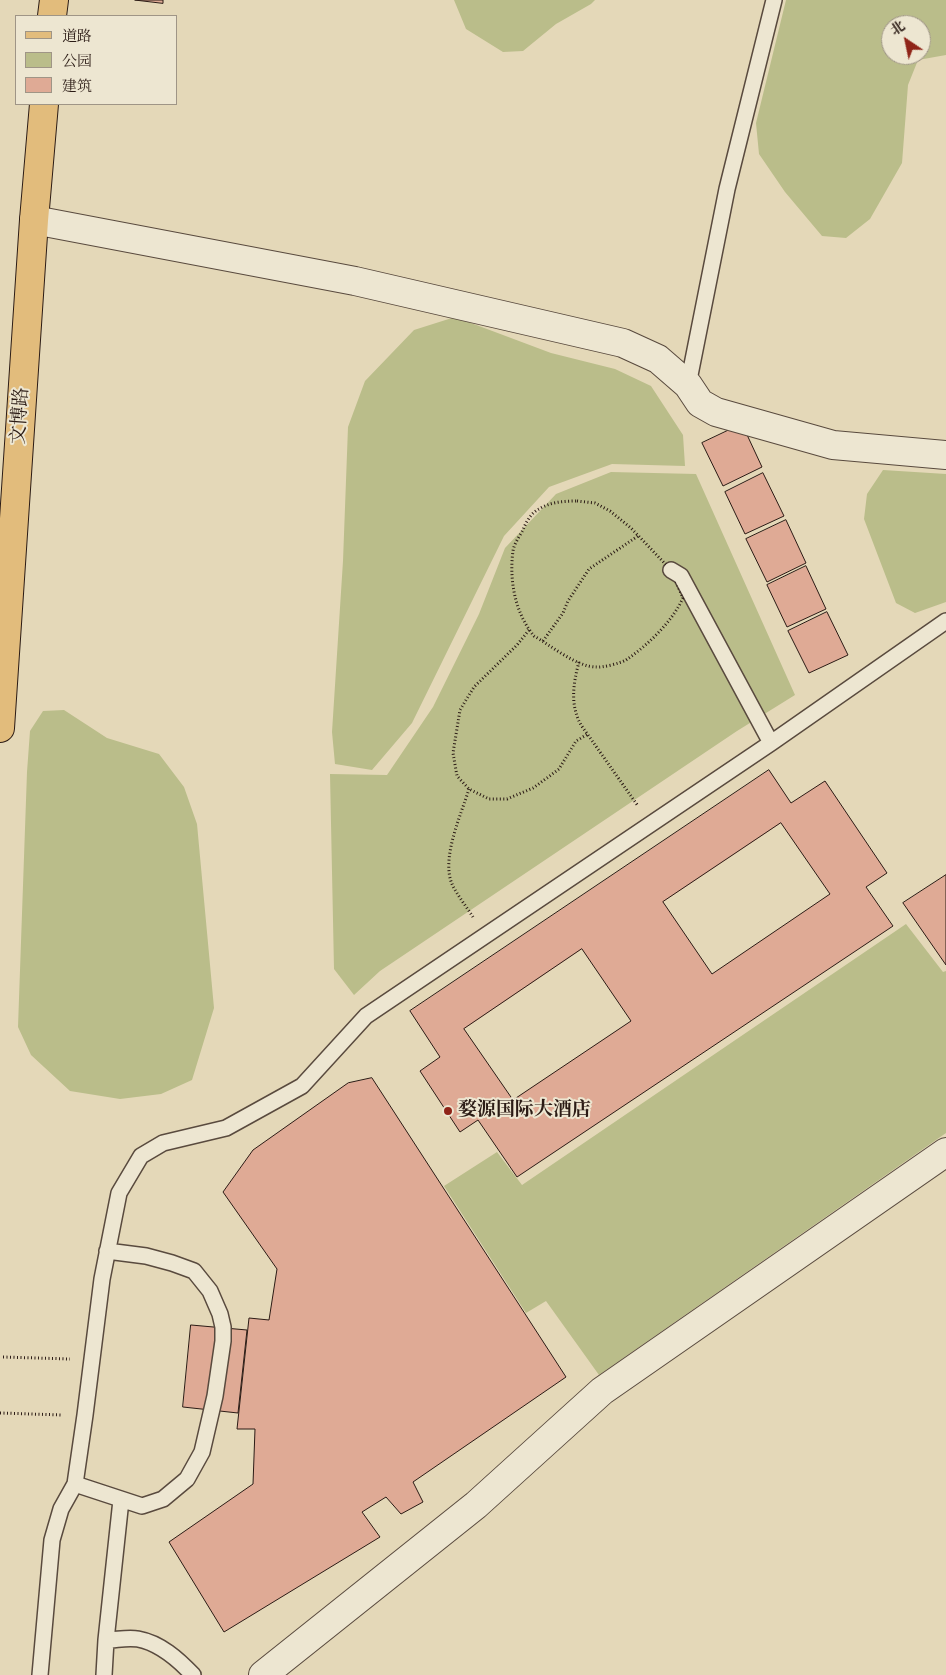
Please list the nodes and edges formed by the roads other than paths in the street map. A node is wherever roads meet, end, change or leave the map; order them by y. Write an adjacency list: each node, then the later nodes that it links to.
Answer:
1 (54, 0): 3 (main road)
2 (774, 0): 6 (lane)
3 (52, 15)
4 (44, 105): 5 (main road, 文博路)
5 (34, 220): 6 (street); 10 (main road, 文博路)
6 (688, 385): 7 (street)
7 (946, 455)
8 (671, 570): 11 (lane)
9 (946, 621): 11 (lane)
10 (0, 728)
11 (771, 743): 13 (lane)
12 (946, 1152): 20 (street)
13 (107, 1251): 14 (lane); 15 (lane)
14 (75, 1484): 15 (lane); 17 (lane)
15 (121, 1500): 16 (lane)
16 (106, 1640): 18 (lane); 19 (lane)
17 (40, 1675)
18 (104, 1675)
19 (193, 1675)
20 (263, 1675)

